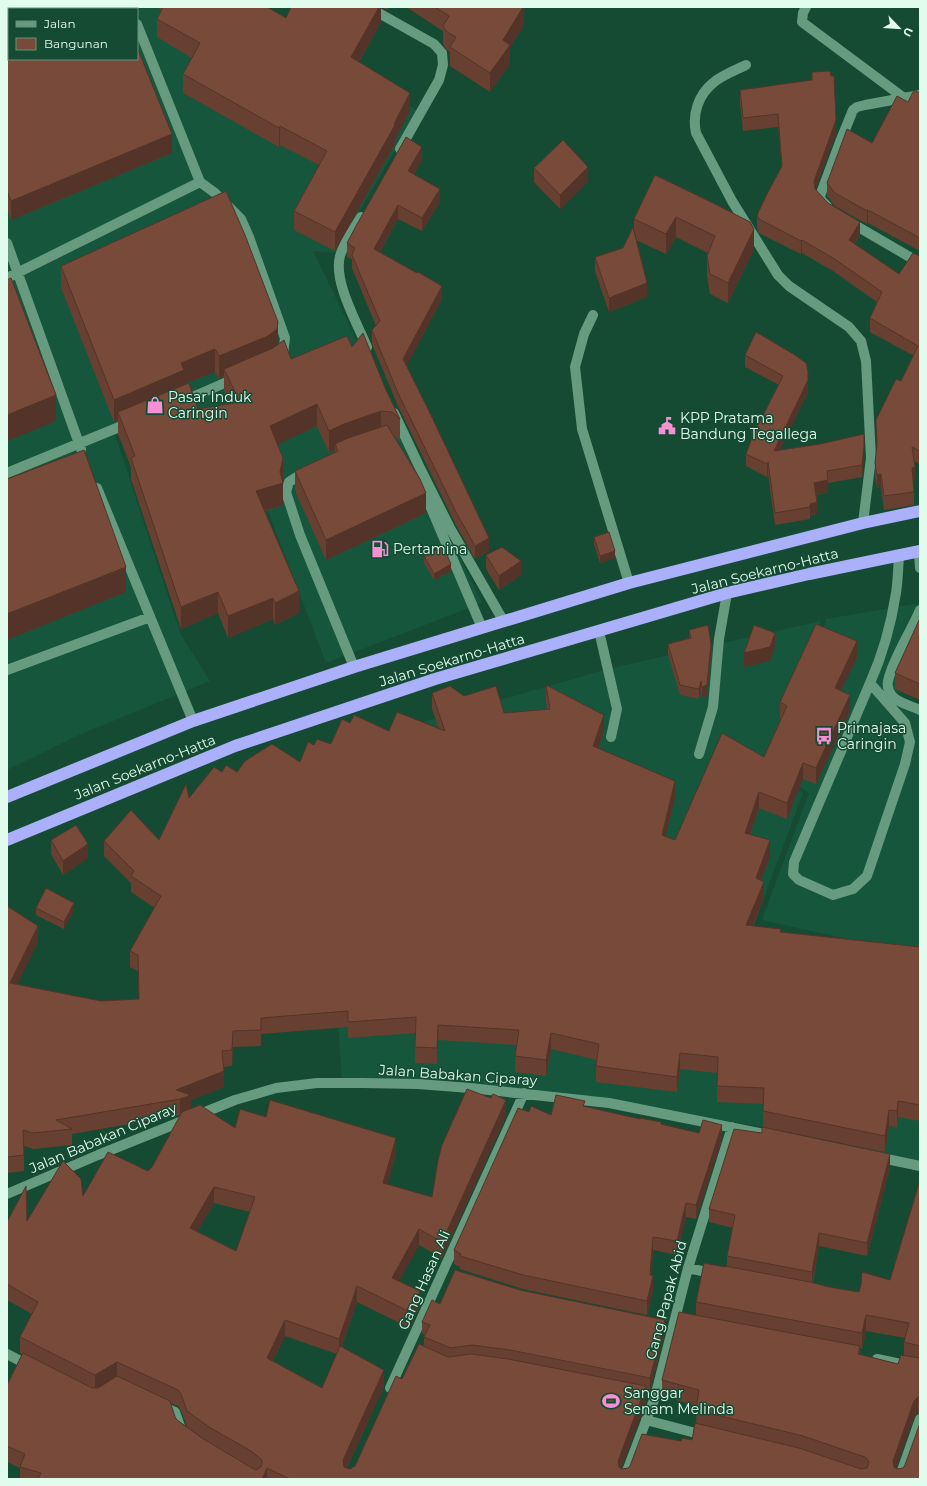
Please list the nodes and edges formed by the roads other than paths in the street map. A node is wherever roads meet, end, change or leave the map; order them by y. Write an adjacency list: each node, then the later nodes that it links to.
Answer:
1 (368, 7): 7 (street)
2 (806, 7): 6 (street)
3 (138, 27): 8 (street)
4 (746, 65): 28 (street)
5 (920, 95): 6 (street)
6 (904, 98): 11 (street)
7 (396, 156)
8 (200, 182): 12 (street); 16 (street)
9 (365, 211): 15 (street)
10 (7, 243): 12 (street)
11 (920, 263)
12 (17, 274): 13 (street); 21 (street)
13 (7, 278)
14 (594, 315): 32 (street)
15 (372, 358)
16 (277, 360)
17 (242, 376): 19 (street)
18 (389, 402): 36 (street)
19 (171, 406)
20 (142, 418): 21 (street)
21 (79, 444): 22 (street); 25 (street)
22 (86, 460)
23 (318, 465): 39 (street)
24 (410, 469): 37 (street)
25 (7, 473)
26 (94, 481): 35 (street)
27 (920, 511): 28 (highway, Jalan Soekarno-Hatta)
28 (863, 523): 32 (highway, Jalan Soekarno-Hatta)
29 (920, 552): 30 (highway, Jalan Soekarno-Hatta); 31 (street)
30 (898, 556): 33 (highway, Jalan Soekarno-Hatta); 41 (street)
31 (920, 568)
32 (629, 583): 36 (highway, Jalan Soekarno-Hatta)
33 (727, 594): 38 (highway, Jalan Soekarno-Hatta); 45 (street)
34 (920, 610): 42 (street)
35 (150, 616): 40 (street); 43 (street)
36 (504, 622): 37 (highway, Jalan Soekarno-Hatta)
37 (482, 628): 39 (highway, Jalan Soekarno-Hatta)
38 (599, 631): 44 (street); 47 (highway, Jalan Soekarno-Hatta)
39 (354, 667): 43 (highway, Jalan Soekarno-Hatta)
40 (7, 670)
41 (870, 683): 41 (street)
42 (920, 710)
43 (193, 721): 46 (highway, Jalan Soekarno-Hatta)
44 (611, 737)
45 (699, 754)
46 (7, 797)
47 (7, 840)
48 (524, 1093): 49 (street, Jalan Babakan Ciparay); 51 (street, Jalan Babakan Ciparay); 62 (street, Gang Hasan Ali)
49 (732, 1127): 50 (street, Jalan Babakan Ciparay); 56 (street, Gang Papak Abid)
50 (788, 1139)
51 (98, 1155): 53 (street); 55 (street, Jalan Babakan Ciparay)
52 (867, 1155): 54 (street)
53 (112, 1162)
54 (920, 1166)
55 (7, 1194)
56 (688, 1268): 57 (street); 65 (street, Gang Papak Abid)
57 (726, 1276)
58 (7, 1354): 61 (street)
59 (870, 1358): 60 (street)
60 (920, 1368)
61 (42, 1372)
62 (385, 1399)
63 (153, 1402): 67 (street)
64 (920, 1418): 69 (street)
65 (646, 1420): 66 (street); 68 (street, Gang Papak Abid)
66 (716, 1438)
67 (193, 1440)
68 (624, 1479)
69 (899, 1479)

